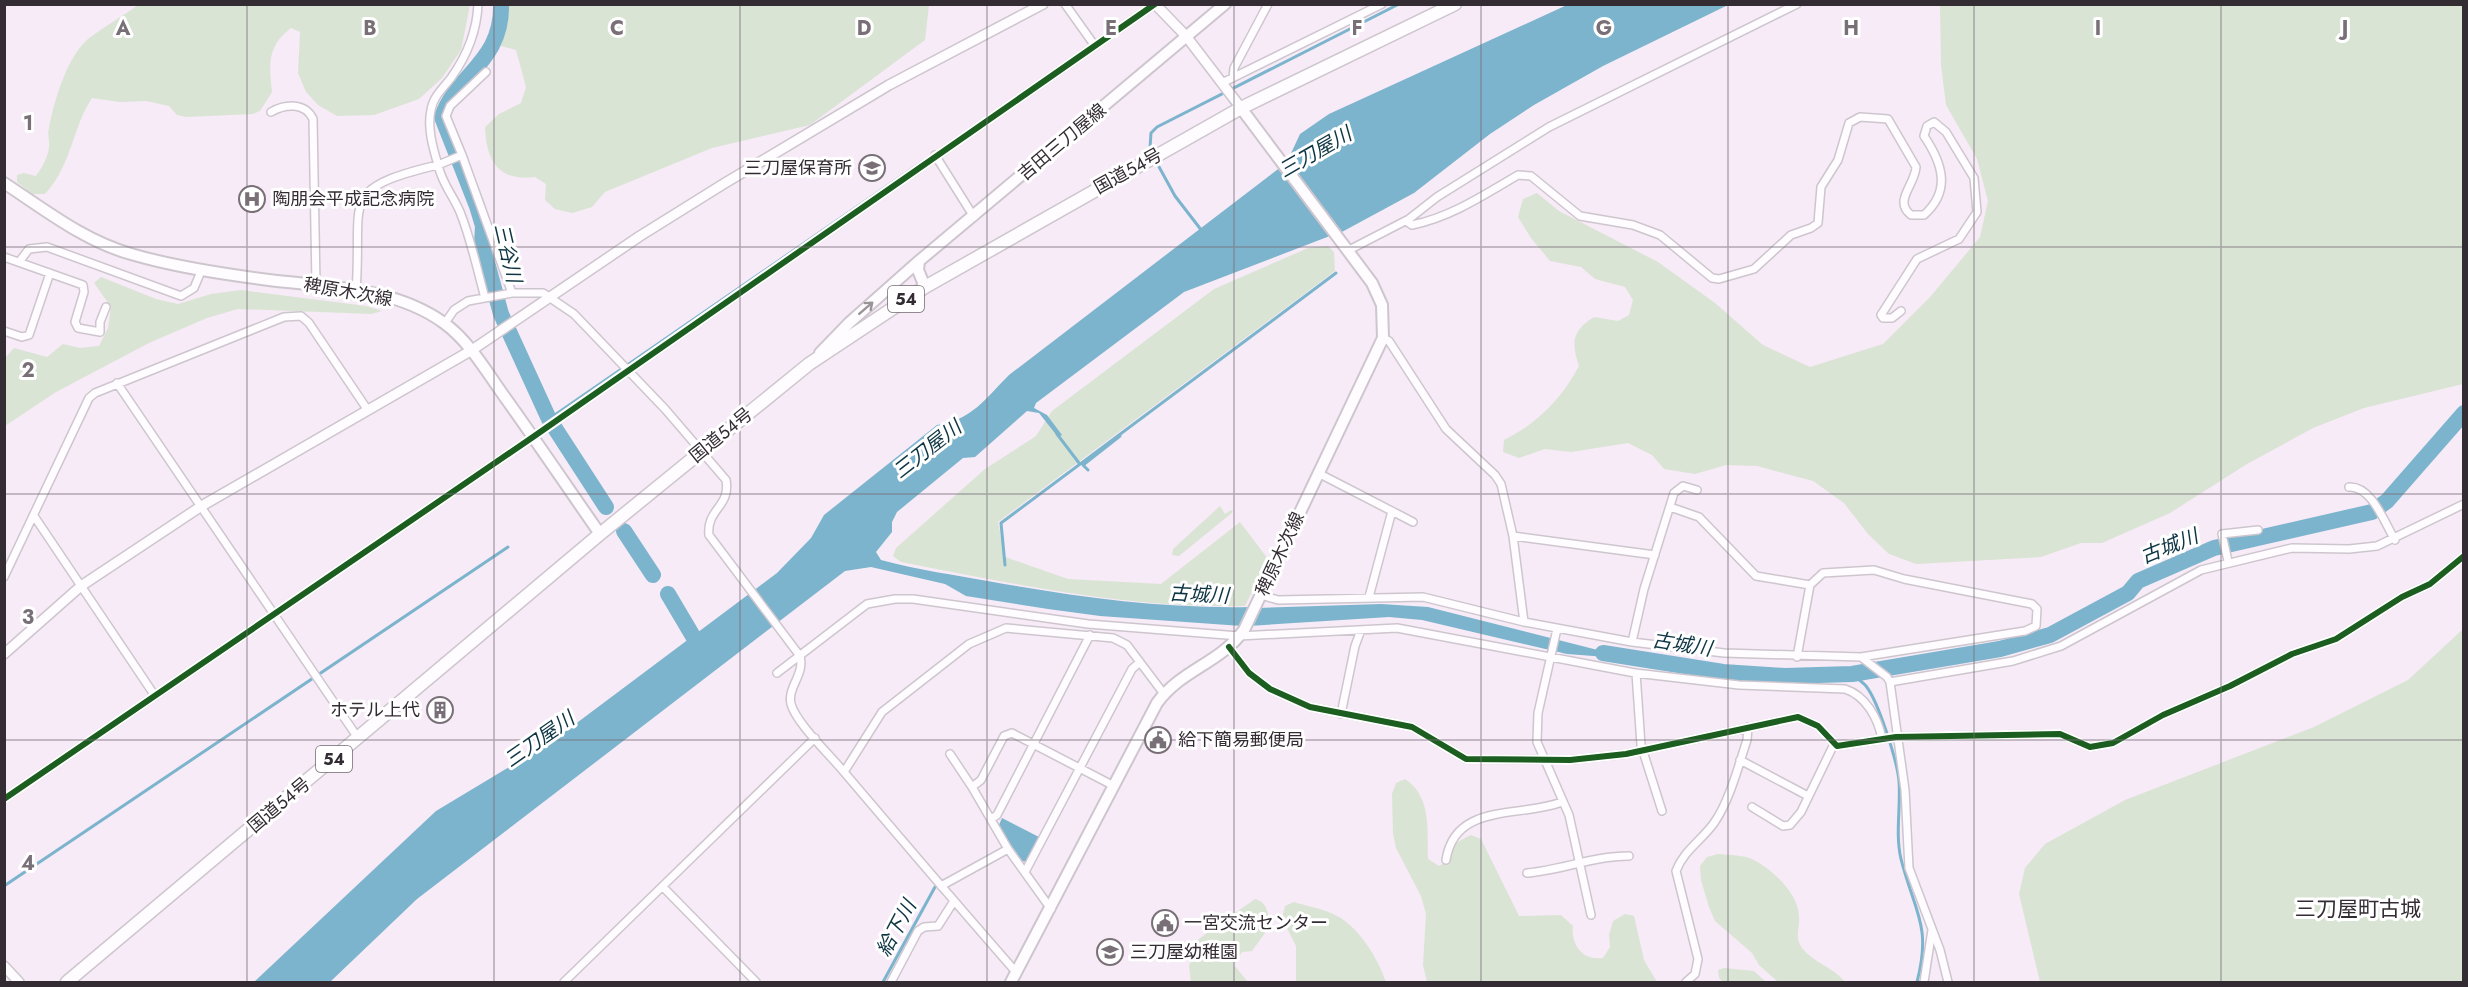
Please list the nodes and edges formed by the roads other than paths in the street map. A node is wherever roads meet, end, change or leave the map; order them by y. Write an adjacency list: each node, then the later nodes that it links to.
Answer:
1 (478, 4): 19 (street)
2 (1043, 4): 34 (street)
3 (1065, 4): 11 (street)
4 (1155, 4): 10 (street); 11 (street)
5 (1225, 4): 10 (main road, 吉田三刀屋線)
6 (1268, 4): 13 (street)
7 (1382, 4): 13 (street)
8 (1455, 4): 15 (highway, 国道54号 / 54)
9 (1797, 4): 22 (street)
10 (1186, 36): 14 (street); 21 (main road, 吉田三刀屋線)
11 (1095, 46): 18 (street)
12 (486, 72): 17 (street)
13 (1233, 78): 14 (street)
14 (1223, 84): 15 (street)
15 (1241, 108): 23 (main road, 稗原木次線); 30 (highway, 国道54号 / 54)
16 (271, 112): 29 (street)
17 (458, 156): 19 (street); 32 (street)
18 (935, 156): 21 (street); 42 (street)
19 (438, 165): 31 (street); 33 (street)
20 (4, 183): 27 (main road, 稗原木次線)
21 (974, 217): 25 (main road, 吉田三刀屋線)
22 (1406, 221): 23 (street); 36 (street)
23 (1347, 248): 39 (main road, 稗原木次線)
24 (4, 257): 26 (street)
25 (920, 261): 30 (main road); 41 (main road, 吉田三刀屋線, one-way to 25)
26 (19, 262): 27 (street); 28 (street)
27 (202, 269): 29 (main road, 稗原木次線)
28 (50, 273): 35 (street); 38 (street)
29 (316, 285): 31 (main road, 稗原木次線)
30 (925, 287): 41 (highway, 国道54号 / 54)
31 (356, 291): 37 (main road, 稗原木次線)
32 (512, 293): 33 (street); 34 (street)
33 (485, 298): 37 (street)
34 (552, 298): 40 (street); 42 (street)
35 (106, 307)
36 (1901, 311)
37 (445, 323): 40 (main road, 稗原木次線)
38 (4, 331)
39 (1383, 338): 47 (main road, 稗原木次線); 58 (street)
40 (472, 350): 44 (street); 45 (main road, 稗原木次線)
41 (810, 364): 46 (highway, 国道54号 / 54)
42 (627, 371): 45 (street); 46 (street)
43 (117, 383): 44 (street); 51 (street); 54 (street)
44 (367, 410): 51 (street)
45 (533, 437): 57 (main road, 稗原木次線); 68 (street)
46 (701, 451): 57 (highway, 国道54号 / 54); 77 (street)
47 (1318, 473): 53 (street); 67 (main road, 稗原木次線)
48 (2349, 488): 59 (street)
49 (1697, 490): 52 (street)
50 (2463, 504): 59 (street)
51 (200, 507): 65 (street); 68 (street)
52 (1670, 507): 60 (street); 64 (street)
53 (1392, 511): 55 (street); 66 (street)
54 (34, 516): 63 (street); 65 (street)
55 (1413, 522)
56 (2258, 530): 62 (street)
57 (600, 534): 89 (highway, 国道54号 / 54)
58 (1513, 536): 60 (street); 69 (street)
59 (2395, 540): 62 (street)
60 (1654, 555): 74 (street)
61 (2463, 556): 91 (street)
62 (2227, 560): 84 (street)
63 (4, 577)
64 (1810, 585): 79 (street); 80 (street)
65 (81, 586): 76 (street); 86 (street)
66 (1369, 597): 67 (street); 69 (street)
67 (1259, 599): 72 (main road, 稗原木次線)
68 (273, 615): 86 (street); 89 (street)
69 (1524, 622): 71 (street)
70 (1361, 630): 72 (street); 78 (street); 87 (street)
71 (1557, 630): 74 (street); 78 (street)
72 (1241, 633): 75 (main road, 稗原木次線); 77 (street)
73 (1090, 635): 81 (street); 92 (street); 99 (street)
74 (1632, 642): 79 (street)
75 (1229, 647): 85 (main road, 稗原木次線); 87 (street)
76 (4, 654)
77 (799, 655): 82 (street); 90 (street)
78 (1551, 657): 83 (street); 96 (street)
79 (1797, 657): 80 (street)
80 (1863, 658): 84 (street)
81 (1140, 662): 85 (street); 98 (street)
82 (777, 673)
83 (1636, 673): 91 (street); 94 (street)
84 (1888, 680): 91 (street)
85 (1164, 694): 100 (main road, 稗原木次線)
86 (155, 696): 103 (street)
87 (1341, 714): 96 (street)
88 (1748, 727): 93 (street); 94 (street); 97 (street)
89 (358, 738): 123 (highway, 国道54号 / 54)
90 (815, 738): 99 (street); 115 (street)
91 (1889, 738): 93 (street); 119 (street)
92 (1034, 744): 98 (street); 101 (street); 107 (street)
93 (1834, 744): 102 (street)
94 (1643, 751): 96 (street); 106 (street)
95 (950, 754): 101 (street)
96 (1544, 760): 104 (street)
97 (1740, 760): 102 (street); 127 (street)
98 (1081, 768): 100 (street); 112 (street)
99 (844, 772): 114 (street)
100 (1114, 786): 117 (main road, 稗原木次線)
101 (972, 787): 107 (street)
102 (1808, 796): 105 (street)
103 (4, 799)
104 (1562, 802): 110 (street); 111 (street)
105 (1752, 807)
106 (1662, 811)
107 (991, 819): 108 (street)
108 (1008, 849): 112 (street); 114 (street)
109 (1629, 856): 111 (street)
110 (1446, 861)
111 (1580, 861): 113 (street); 118 (street)
112 (1025, 872): 117 (street)
113 (1527, 873)
114 (941, 886): 116 (street)
115 (663, 887): 124 (street); 125 (street)
116 (954, 902): 121 (street); 126 (street)
117 (1051, 909): 121 (main road, 稗原木次線)
118 (1592, 915)
119 (1932, 927): 128 (street); 129 (street)
120 (4, 966): 122 (street)
121 (1014, 977)
122 (19, 982)
123 (67, 982)
124 (564, 982)
125 (756, 982)
126 (891, 982)
127 (1686, 982)
128 (1924, 982)
129 (1948, 982)

